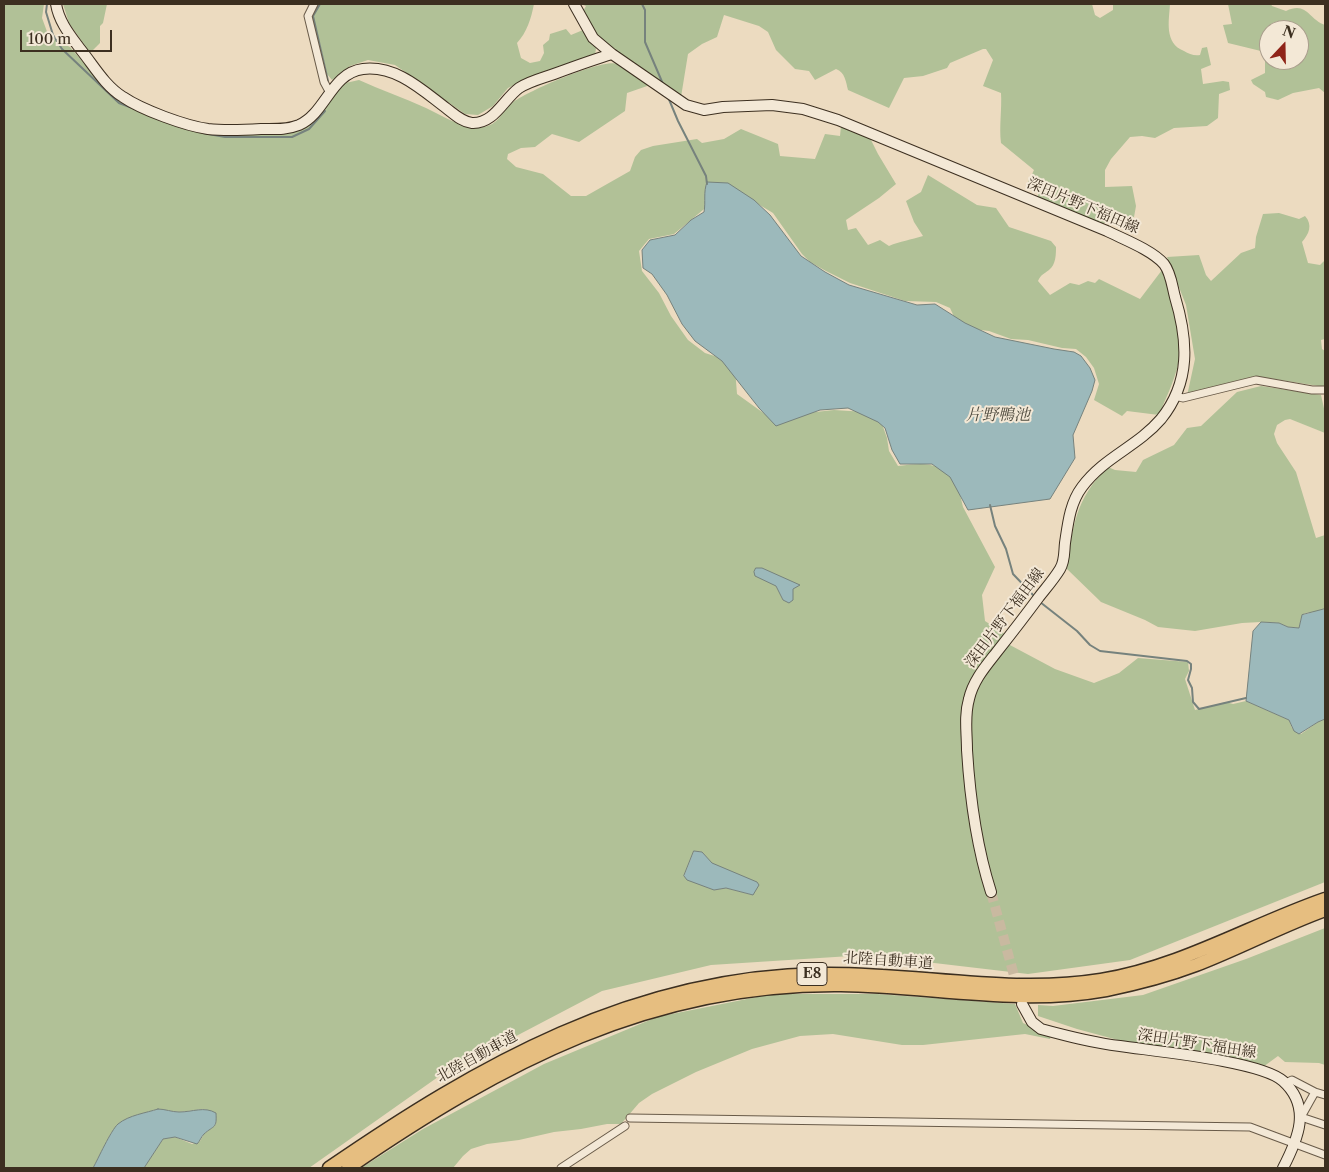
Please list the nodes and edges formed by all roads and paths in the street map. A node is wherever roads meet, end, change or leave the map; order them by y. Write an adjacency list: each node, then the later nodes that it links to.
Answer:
1 (56, 4): 5 (main road)
2 (314, 4): 5 (street)
3 (574, 4): 4 (main road, 深田片野下福田線)
4 (612, 54): 5 (main road); 7 (main road, 深田片野下福田線)
5 (330, 93)
6 (1325, 390): 7 (street)
7 (1175, 396): 8 (main road, 深田片野下福田線)
8 (991, 892)
9 (1325, 899): 21 (highway, 北陸自動車道 / E8)
10 (1325, 910): 22 (highway, 北陸自動車道 / E8)
11 (1022, 1004): 12 (main road, 深田片野下福田線)
12 (1286, 1083): 13 (street); 15 (main road)
13 (1315, 1092): 14 (street); 15 (street)
14 (1325, 1095)
15 (1301, 1117): 17 (street); 19 (main road)
16 (630, 1118): 19 (street)
17 (1325, 1124)
18 (625, 1126): 23 (street)
19 (1294, 1143): 20 (street); 24 (main road)
20 (1325, 1155)
21 (329, 1168)
22 (348, 1168)
23 (561, 1168)
24 (1283, 1168)

